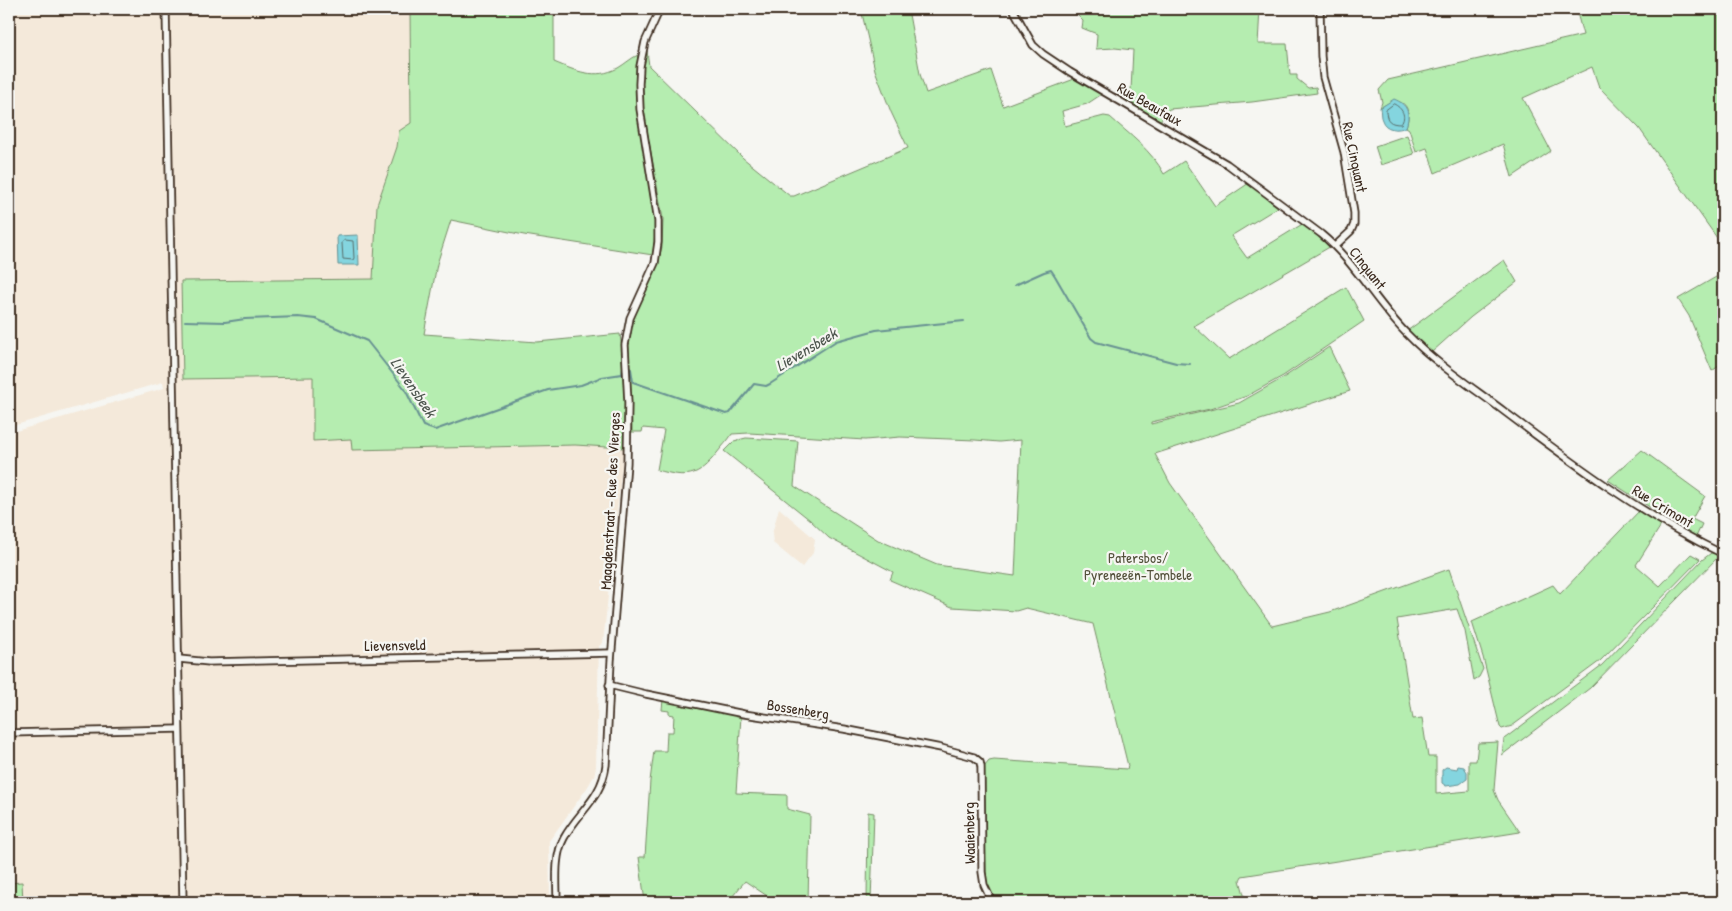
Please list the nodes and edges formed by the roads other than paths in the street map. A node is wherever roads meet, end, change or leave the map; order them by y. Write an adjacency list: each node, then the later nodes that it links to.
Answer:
1 (166, 9): 9 (street)
2 (660, 9): 8 (street, Maagdenstraat - Rue des Vierges)
3 (1013, 9): 5 (street, Rue Beaufaux)
4 (1320, 9): 5 (street, Rue Cinquant)
5 (1335, 246): 6 (street, Cinquant)
6 (1592, 476): 7 (street, Rue Crimont)
7 (1723, 554)
8 (612, 653): 9 (street, Lievensveld); 10 (street, Maagdenstraat - Rue des Vierges)
9 (179, 659): 11 (street)
10 (609, 685): 13 (street, Bossenberg); 15 (street, Maagdenstraat - Rue des Vierges)
11 (179, 730): 12 (street); 14 (street)
12 (9, 733)
13 (980, 762): 16 (street, Waaienberg)
14 (183, 902)
15 (557, 902)
16 (992, 902)

